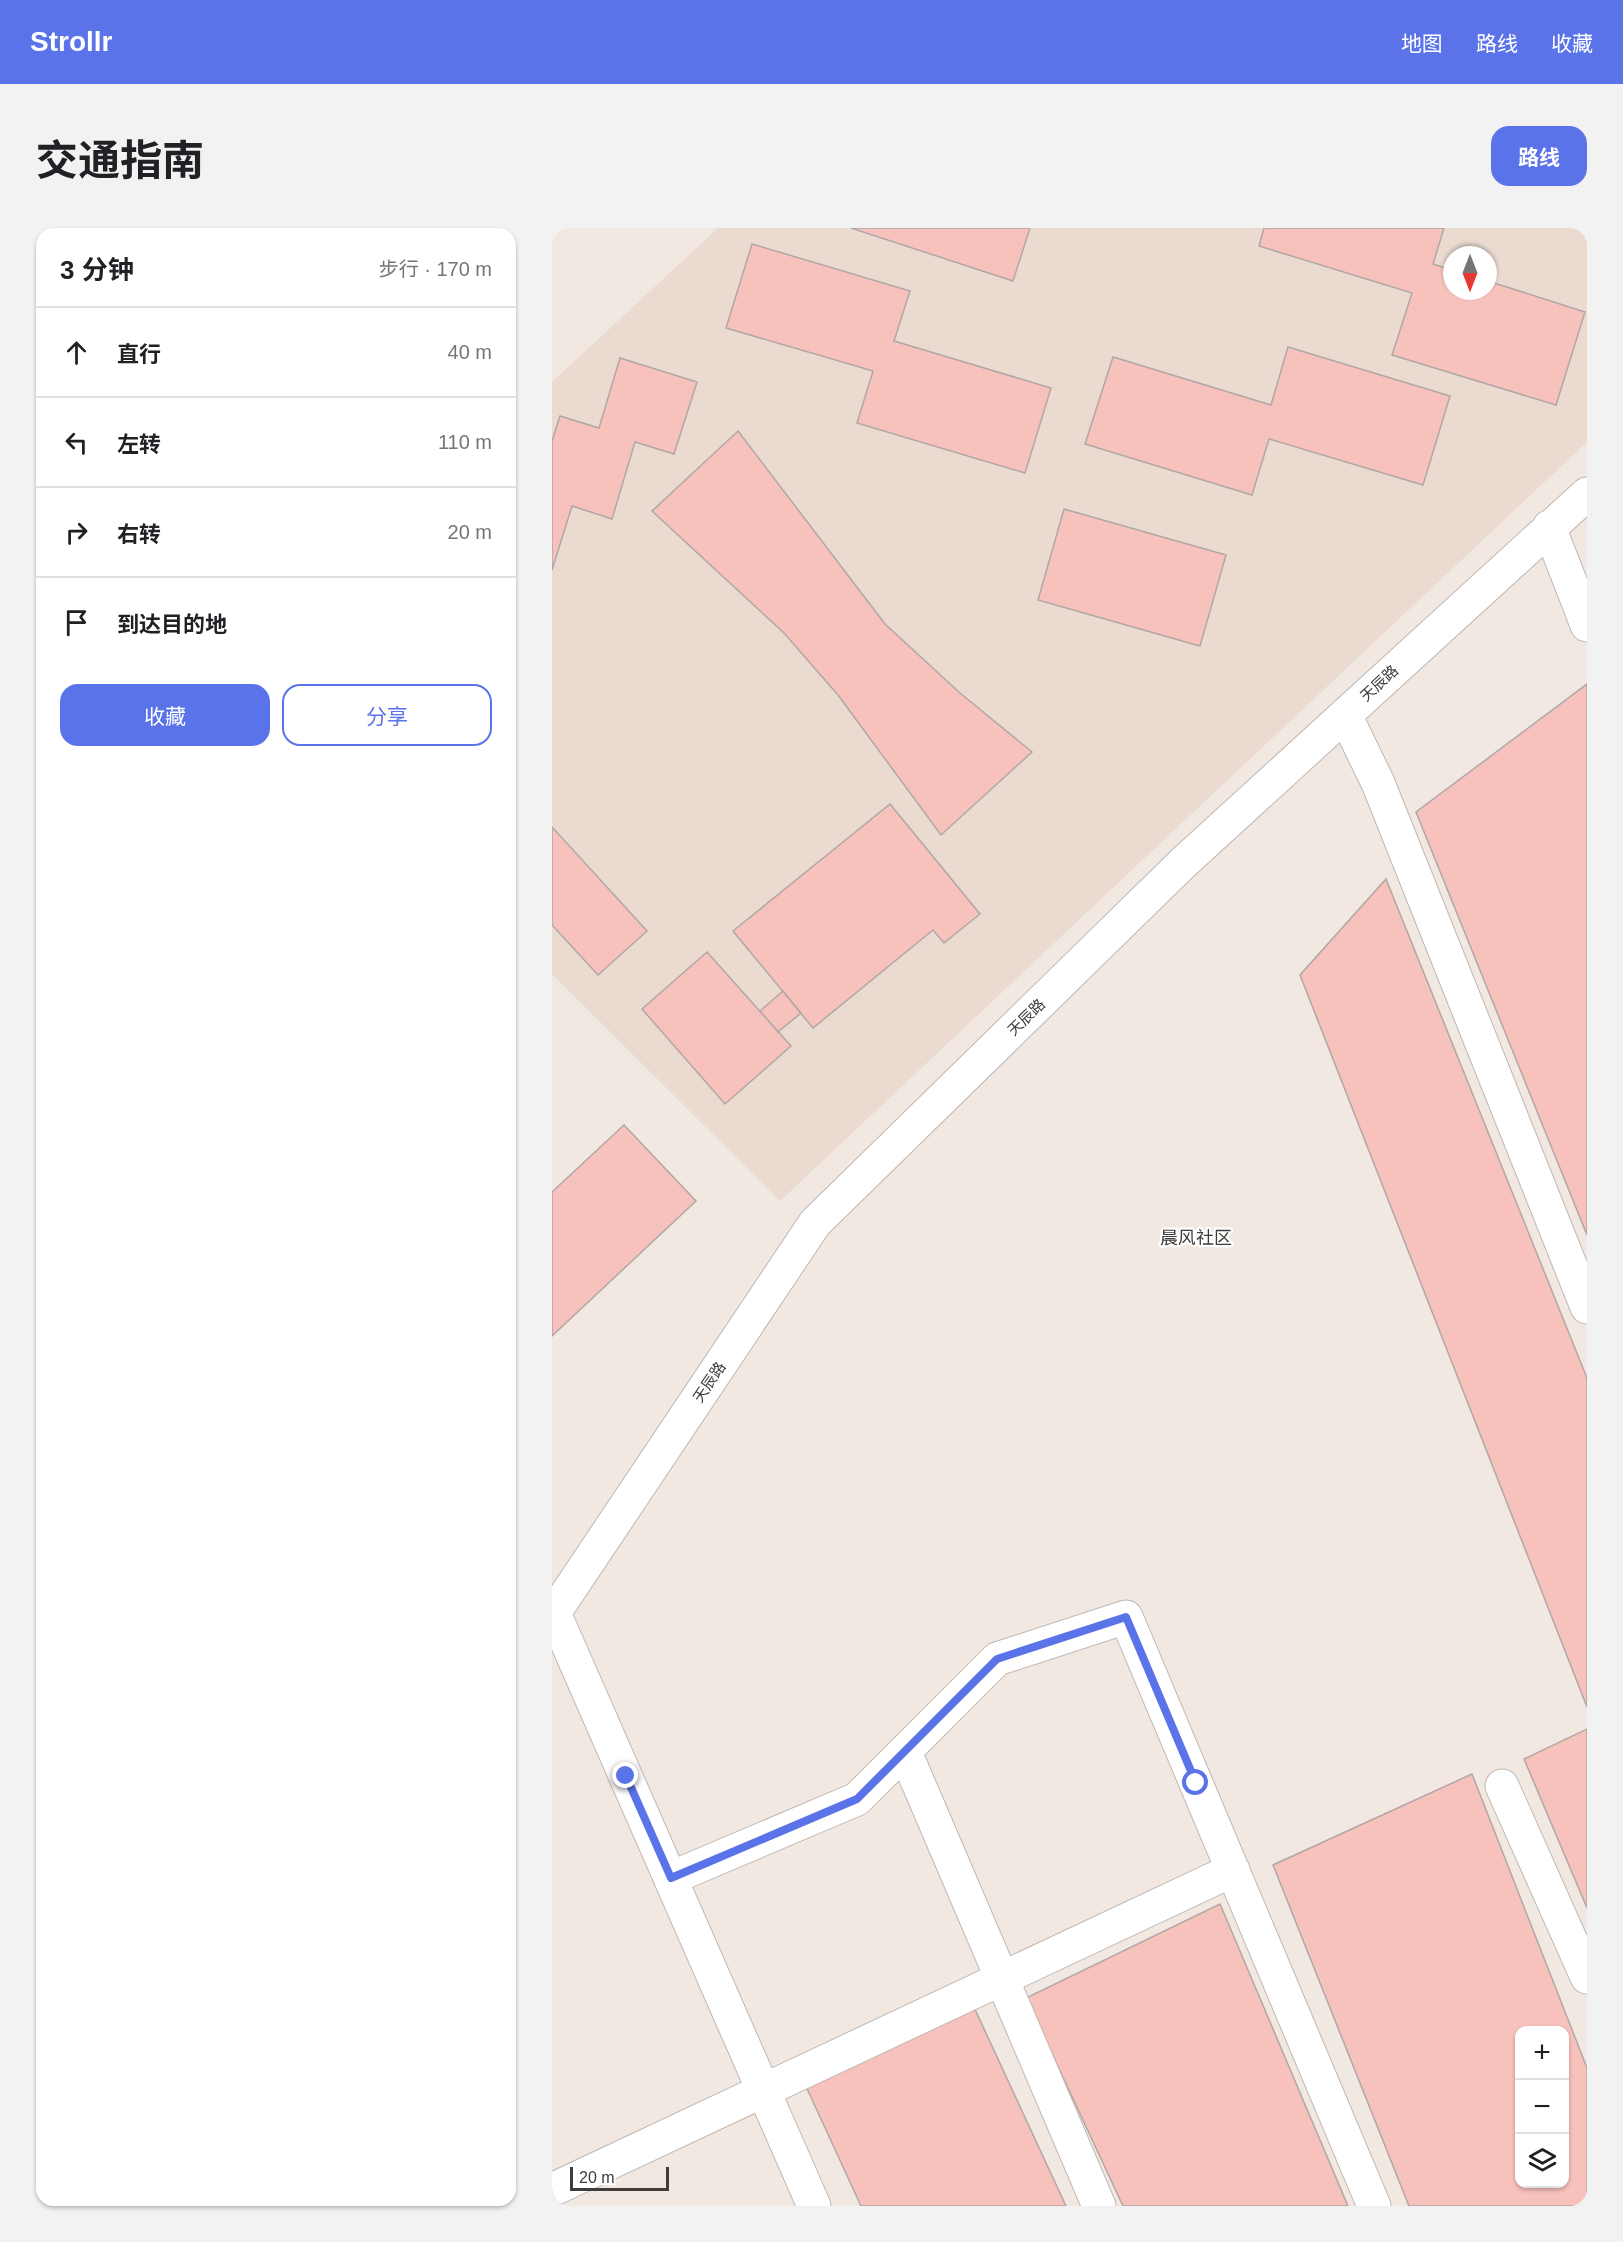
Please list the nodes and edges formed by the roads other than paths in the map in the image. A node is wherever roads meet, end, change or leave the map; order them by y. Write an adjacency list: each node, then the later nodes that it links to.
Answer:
1 (1587, 494): 2 (street, 天辰路)
2 (1549, 527): 3 (street); 4 (street, 天辰路)
3 (1587, 625)
4 (1345, 715): 5 (street); 6 (street, 天辰路)
5 (1587, 1307)
6 (553, 1614): 10 (street)
7 (905, 1752): 9 (street); 10 (street); 12 (street)
8 (1502, 1786): 11 (street)
9 (1233, 1870): 12 (street); 17 (street)
10 (671, 1878): 13 (street)
11 (1587, 1977)
12 (1002, 1979): 13 (street); 16 (street)
13 (764, 2091): 14 (street); 15 (street)
14 (561, 2193)
15 (814, 2206)
16 (1099, 2206)
17 (1374, 2206)

